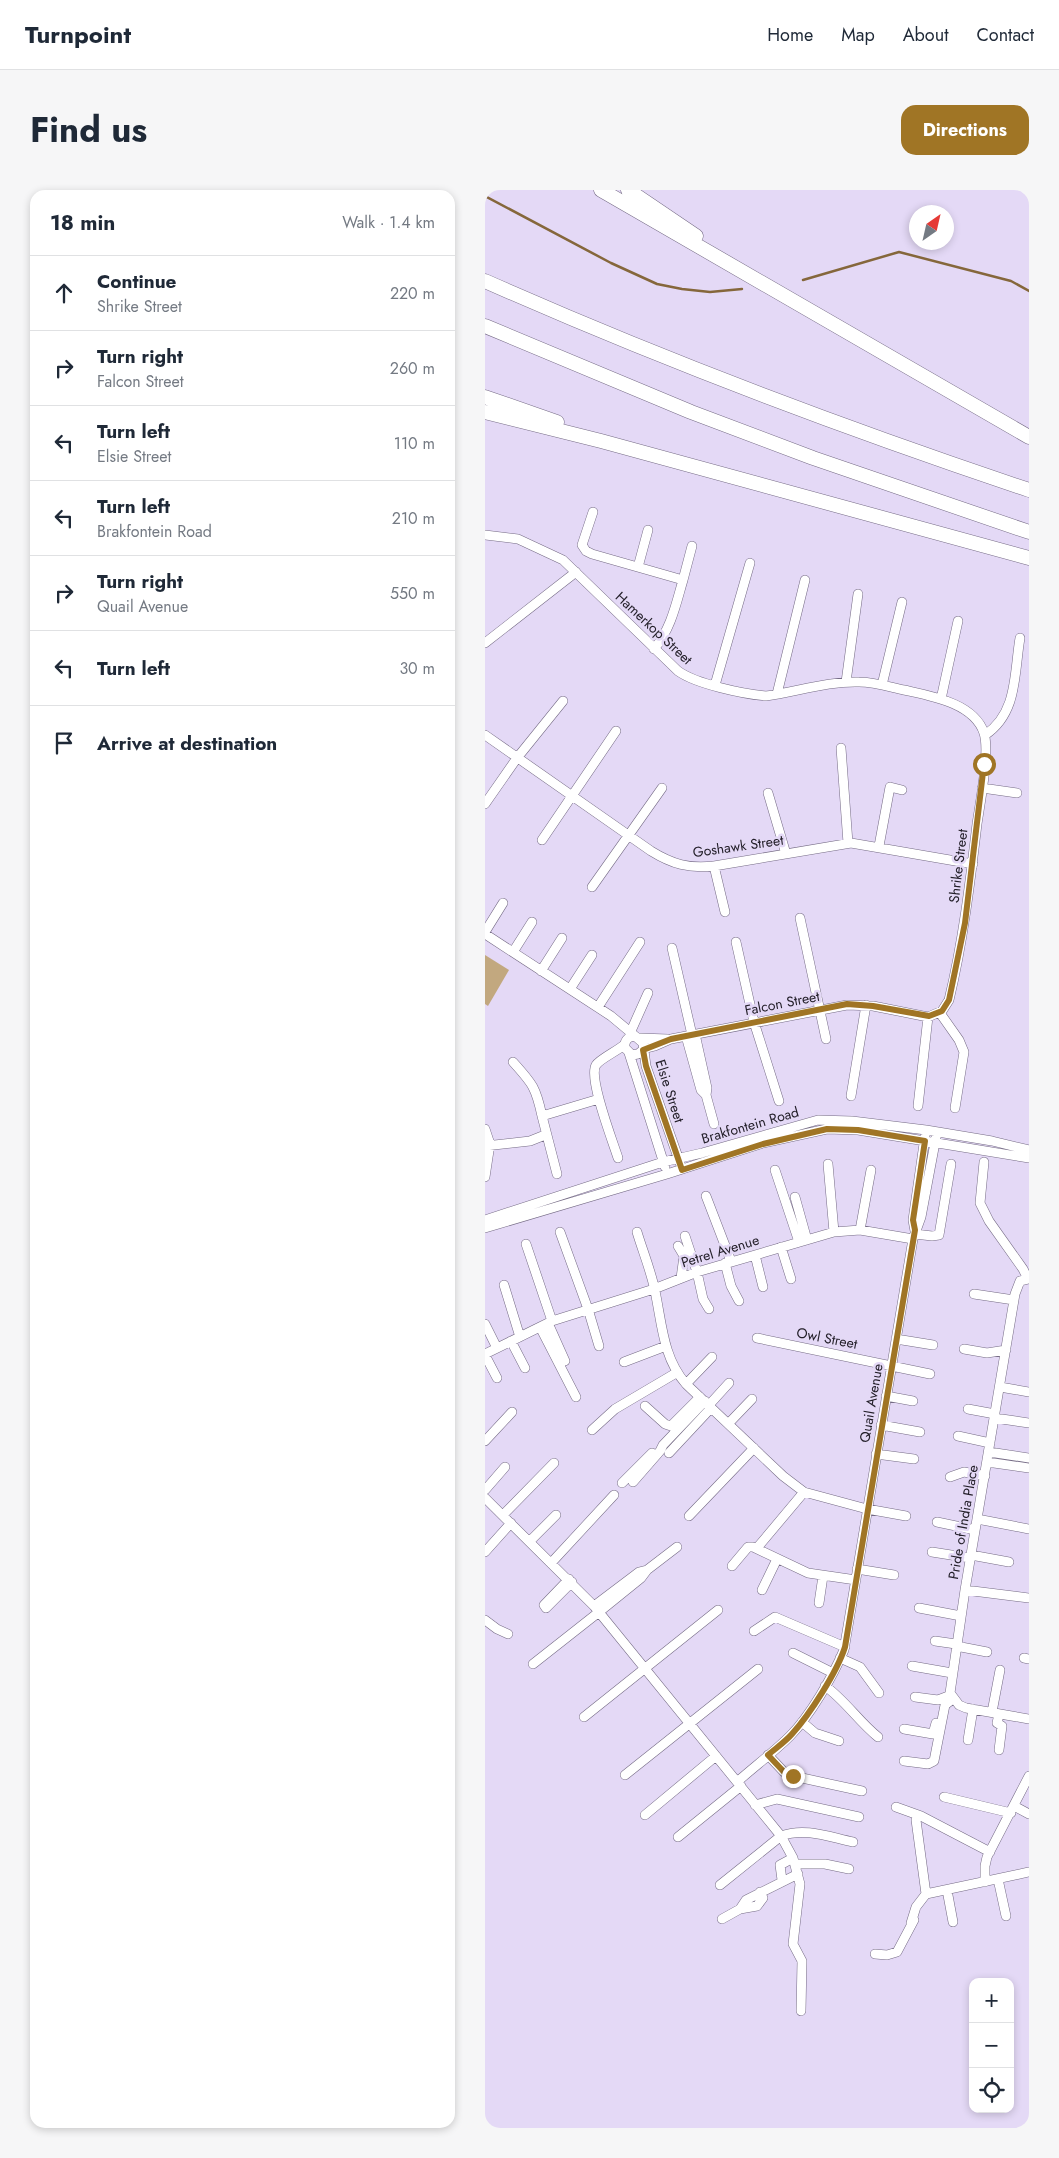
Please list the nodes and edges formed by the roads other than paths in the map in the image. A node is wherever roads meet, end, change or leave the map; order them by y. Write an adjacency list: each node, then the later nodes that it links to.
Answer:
1 (601, 190): 3 (highway)
2 (629, 190): 3 (highway)
3 (759, 280): 8 (highway)
4 (485, 281): 10 (highway)
5 (485, 326): 13 (highway)
6 (485, 397): 9 (highway)
7 (485, 412): 9 (highway)
8 (1029, 437)
9 (601, 441): 16 (highway)
10 (1029, 490)
11 (593, 512): 18 (street)
12 (648, 530): 18 (street)
13 (1029, 532)
14 (485, 535): 19 (street, Hamerkop Street)
15 (693, 546): 20 (street)
16 (1029, 558)
17 (750, 564): 29 (street)
18 (638, 567): 20 (street)
19 (576, 572): 26 (street); 27 (street, Hamerkop Street)
20 (683, 580): 27 (street)
21 (805, 580): 31 (street)
22 (858, 594): 28 (street)
23 (902, 602): 30 (street)
24 (958, 621): 32 (street)
25 (1020, 638): 36 (street)
26 (485, 643)
27 (654, 649): 29 (street, Hamerkop Street)
28 (845, 682): 30 (street, Hamerkop Street); 31 (street, Hamerkop Street)
29 (715, 685): 31 (street, Hamerkop Street)
30 (882, 685): 32 (street, Hamerkop Street)
31 (777, 694)
32 (941, 698): 36 (street, Hamerkop Street)
33 (563, 701): 38 (street)
34 (616, 730): 44 (street)
35 (485, 735): 38 (street, Goshawk Street)
36 (985, 735): 40 (street, Shrike Street)
37 (841, 748): 48 (street)
38 (517, 758): 44 (street, Goshawk Street); 45 (street)
39 (662, 788): 46 (street)
40 (982, 788): 43 (street); 51 (street, Shrike Street)
41 (902, 790): 49 (street)
42 (768, 793): 50 (street)
43 (1017, 793)
44 (571, 796): 46 (street, Goshawk Street); 47 (street)
45 (485, 804)
46 (627, 834): 52 (street, Goshawk Street); 53 (street)
47 (543, 840)
48 (848, 843): 49 (street, Goshawk Street); 50 (street, Goshawk Street)
49 (879, 846): 51 (street, Goshawk Street)
50 (786, 854): 52 (street, Goshawk Street)
51 (973, 864): 72 (street, Shrike Street)
52 (714, 866): 55 (street)
53 (592, 887)
54 (503, 903): 58 (street)
55 (725, 912)
56 (800, 918): 71 (street)
57 (532, 922): 64 (street)
58 (485, 933): 64 (street)
59 (563, 938): 66 (street)
60 (640, 942): 70 (street)
61 (736, 942): 74 (street)
62 (673, 948): 77 (street)
63 (630, 949): 70 (street)
64 (513, 952): 66 (street)
65 (592, 955): 67 (street)
66 (541, 971): 67 (street)
67 (570, 989): 70 (street)
68 (647, 993): 76 (street)
69 (866, 1005): 71 (street, Falcon Street); 73 (street, Falcon Street); 83 (street)
70 (596, 1006): 75 (street)
71 (820, 1009): 74 (street, Falcon Street); 79 (street)
72 (940, 1013): 73 (street); 87 (street)
73 (929, 1016): 86 (street)
74 (754, 1022): 77 (street, Falcon Street); 85 (street)
75 (622, 1025): 76 (street); 80 (street)
76 (635, 1035): 78 (street, Falcon Street); 80 (street); 81 (street)
77 (691, 1035): 78 (street, Falcon Street); 89 (street)
78 (671, 1039): 81 (street, Falcon Street)
79 (826, 1039)
80 (626, 1048): 81 (street); 84 (street); 101 (street, Elsie Street)
81 (643, 1049): 99 (street, Elsie Street)
82 (513, 1062): 88 (street)
83 (851, 1096)
84 (599, 1099): 88 (street); 98 (street)
85 (779, 1101)
86 (918, 1106)
87 (955, 1108)
88 (542, 1116): 93 (street)
89 (714, 1124)
90 (485, 1129): 96 (street)
91 (926, 1130): 92 (street, Brakfontein Road); 94 (street, Quail Avenue); 99 (street, Brakfontein Road)
92 (937, 1132): 95 (street, Quail Avenue); 97 (street, Brakfontein Road)
93 (545, 1135): 96 (street); 108 (street)
94 (925, 1141): 95 (street, Brakfontein Road); 105 (street, Brakfontein Road); 112 (street, Quail Avenue)
95 (935, 1143): 100 (street, Brakfontein Road); 112 (street, Quail Avenue)
96 (487, 1145): 110 (street)
97 (1029, 1150)
98 (618, 1158)
99 (678, 1158): 101 (street, Brakfontein Road); 105 (street, Elsie Street)
100 (1029, 1158)
101 (663, 1162): 109 (street, Elsie Street); 115 (street, Brakfontein Road)
102 (984, 1162): 132 (street)
103 (828, 1164): 120 (street)
104 (951, 1164): 121 (street, Petrel Avenue)
105 (682, 1170): 109 (street, Brakfontein Road)
106 (775, 1170): 123 (street)
107 (871, 1170): 117 (street)
108 (557, 1174)
109 (667, 1174): 116 (street, Brakfontein Road)
110 (485, 1177)
111 (784, 1182): 123 (street)
112 (922, 1193): 121 (street, Quail Avenue)
113 (706, 1196): 128 (street)
114 (795, 1197): 123 (street)
115 (485, 1220)
116 (485, 1228)
117 (860, 1230): 120 (street, Petrel Avenue); 121 (street, Petrel Avenue)
118 (560, 1232): 140 (street)
119 (637, 1232): 135 (street)
120 (834, 1232): 123 (street, Petrel Avenue)
121 (914, 1234): 147 (street, Quail Avenue)
122 (685, 1236): 129 (street)
123 (803, 1241): 126 (street, Petrel Avenue)
124 (526, 1244): 141 (street)
125 (678, 1246): 130 (street)
126 (781, 1247): 127 (street, Petrel Avenue); 131 (street)
127 (755, 1255): 128 (street, Petrel Avenue); 134 (street)
128 (728, 1262): 129 (street, Petrel Avenue); 138 (street)
129 (697, 1272): 130 (street, Petrel Avenue); 139 (street)
130 (681, 1278): 135 (street, Petrel Avenue)
131 (791, 1279)
132 (1029, 1279): 137 (street, Pride of India Place)
133 (504, 1285): 145 (street)
134 (763, 1287)
135 (655, 1289): 140 (street, Petrel Avenue); 151 (street)
136 (974, 1294): 137 (street)
137 (1014, 1300): 153 (street, Pride of India Place)
138 (739, 1301)
139 (709, 1308)
140 (588, 1309): 141 (street, Petrel Avenue); 150 (street)
141 (550, 1322): 143 (street, Petrel Avenue); 156 (street)
142 (485, 1324): 154 (street)
143 (539, 1327): 145 (street, Petrel Avenue); 168 (street)
144 (485, 1336): 154 (street)
145 (520, 1337): 148 (street, Petrel Avenue)
146 (757, 1338): 158 (street, Owl Street)
147 (896, 1338): 149 (street); 158 (street, Quail Avenue)
148 (511, 1341): 154 (street, Petrel Avenue); 159 (street)
149 (933, 1345)
150 (599, 1346)
151 (666, 1346): 157 (street); 160 (street)
152 (964, 1349): 153 (street)
153 (1006, 1350): 165 (street, Pride of India Place)
154 (489, 1351): 162 (street)
155 (712, 1357): 164 (street)
156 (565, 1361)
157 (624, 1362)
158 (891, 1365): 161 (street, Owl Street); 167 (street, Quail Avenue)
159 (525, 1368)
160 (676, 1373): 164 (street); 179 (street)
161 (930, 1374)
162 (497, 1378)
163 (729, 1383): 171 (street)
164 (687, 1384): 171 (street)
165 (1000, 1387): 166 (street); 175 (street, Pride of India Place)
166 (1029, 1392)
167 (886, 1396): 170 (street); 178 (street, Quail Avenue)
168 (576, 1397)
169 (752, 1399): 176 (street)
170 (913, 1401)
171 (706, 1403): 172 (street); 176 (street); 183 (street); 185 (street)
172 (645, 1406)
173 (968, 1409): 175 (street)
174 (512, 1412): 182 (street)
175 (995, 1416): 177 (street); 186 (street, Pride of India Place)
176 (728, 1424): 184 (street)
177 (1029, 1424)
178 (881, 1425): 180 (street); 187 (street, Quail Avenue)
179 (592, 1430)
180 (920, 1432)
181 (958, 1436): 186 (street)
182 (485, 1441)
183 (663, 1445): 196 (street); 197 (street)
184 (754, 1448): 199 (street); 205 (street)
185 (669, 1453)
186 (989, 1453): 188 (street); 191 (street); 193 (street); 194 (street, Pride of India Place)
187 (876, 1454): 189 (street); 202 (street, Quail Avenue)
188 (1029, 1458)
189 (915, 1460)
190 (555, 1463): 203 (street)
191 (1029, 1463)
192 (505, 1468): 198 (street)
193 (1029, 1468)
194 (985, 1476): 195 (street); 207 (street, Pride of India Place)
195 (950, 1477)
196 (633, 1482)
197 (622, 1483)
198 (485, 1490)
199 (804, 1492): 202 (street); 214 (street)
200 (614, 1495): 220 (street)
201 (485, 1498): 203 (street)
202 (867, 1509): 206 (street); 224 (street, Quail Avenue)
203 (503, 1515): 209 (street)
204 (555, 1515): 212 (street)
205 (689, 1516)
206 (906, 1516)
207 (977, 1519): 210 (street); 211 (street, Pride of India Place)
208 (937, 1522): 211 (street)
209 (511, 1523): 212 (street); 215 (street)
210 (1029, 1529)
211 (975, 1530): 218 (street, Pride of India Place)
212 (529, 1541): 220 (street)
213 (677, 1547): 233 (street)
214 (757, 1548): 219 (street); 222 (street)
215 (485, 1552)
216 (932, 1552): 218 (street)
217 (940, 1558): 218 (street)
218 (970, 1558): 221 (street); 228 (street, Pride of India Place)
219 (777, 1559): 223 (street); 227 (street)
220 (552, 1562): 226 (street)
221 (1009, 1562)
222 (732, 1566)
223 (819, 1572): 224 (street); 231 (street)
224 (857, 1574): 225 (street); 241 (street, Quail Avenue)
225 (894, 1575)
226 (570, 1581): 229 (street); 233 (street)
227 (762, 1590)
228 (965, 1590): 230 (street); 235 (street, Pride of India Place)
229 (558, 1594)
230 (1029, 1598)
231 (819, 1603)
232 (919, 1608): 235 (street)
233 (596, 1609): 245 (street); 247 (street)
234 (718, 1610): 247 (street)
235 (961, 1616): 240 (street, Pride of India Place)
236 (485, 1620): 238 (street)
237 (754, 1631): 241 (street)
238 (508, 1634)
239 (935, 1641): 240 (street)
240 (956, 1645): 242 (street); 251 (street, Pride of India Place)
241 (845, 1647): 244 (street, Quail Avenue)
242 (987, 1652)
243 (793, 1653): 250 (street)
244 (841, 1658): 250 (street, Quail Avenue); 253 (street)
245 (533, 1664)
246 (912, 1666): 251 (street)
247 (645, 1668): 259 (street); 262 (street)
248 (758, 1669): 262 (street)
249 (997, 1670): 257 (street)
250 (833, 1673): 252 (street, Quail Avenue)
251 (952, 1673): 254 (street, Pride of India Place)
252 (825, 1686): 261 (street, Quail Avenue); 265 (street)
253 (879, 1693)
254 (952, 1697): 255 (street); 255 (street); 256 (street)
255 (942, 1705): 264 (street); 271 (street)
256 (973, 1709): 257 (street); 266 (street)
257 (993, 1712): 258 (street); 263 (street)
258 (1010, 1716): 260 (street); 263 (street)
259 (584, 1717)
260 (1029, 1718)
261 (802, 1722): 267 (street); 269 (street, Quail Avenue)
262 (690, 1724): 270 (street); 272 (street)
263 (1002, 1726): 268 (street)
264 (904, 1730)
265 (878, 1738)
266 (968, 1740)
267 (839, 1741)
268 (999, 1750)
269 (768, 1755): 274 (street, Quail Avenue); 275 (street)
270 (717, 1756): 274 (street); 281 (street)
271 (904, 1761)
272 (625, 1775)
273 (1028, 1780): 279 (street)
274 (739, 1784): 277 (street); 285 (street, Quail Avenue)
275 (862, 1791)
276 (947, 1795): 279 (street)
277 (755, 1805): 282 (street); 284 (street)
278 (896, 1807): 288 (street)
279 (1013, 1810): 280 (street); 288 (street)
280 (1029, 1814)
281 (645, 1815)
282 (859, 1817)
283 (915, 1820): 298 (street)
284 (781, 1836): 286 (street); 289 (street); 296 (street)
285 (678, 1837)
286 (853, 1842)
287 (914, 1843): 298 (street)
288 (990, 1852): 295 (street)
289 (794, 1861): 290 (street); 292 (street); 294 (street)
290 (849, 1869)
291 (1029, 1872): 293 (street)
292 (797, 1874): 294 (street); 303 (street)
293 (998, 1879): 295 (street); 299 (street)
294 (782, 1880): 300 (street)
295 (985, 1882): 297 (street)
296 (720, 1885)
297 (947, 1890): 298 (street); 301 (street)
298 (923, 1898): 302 (street)
299 (1006, 1916)
300 (722, 1919)
301 (953, 1922)
302 (875, 1954)
303 (801, 2010)

